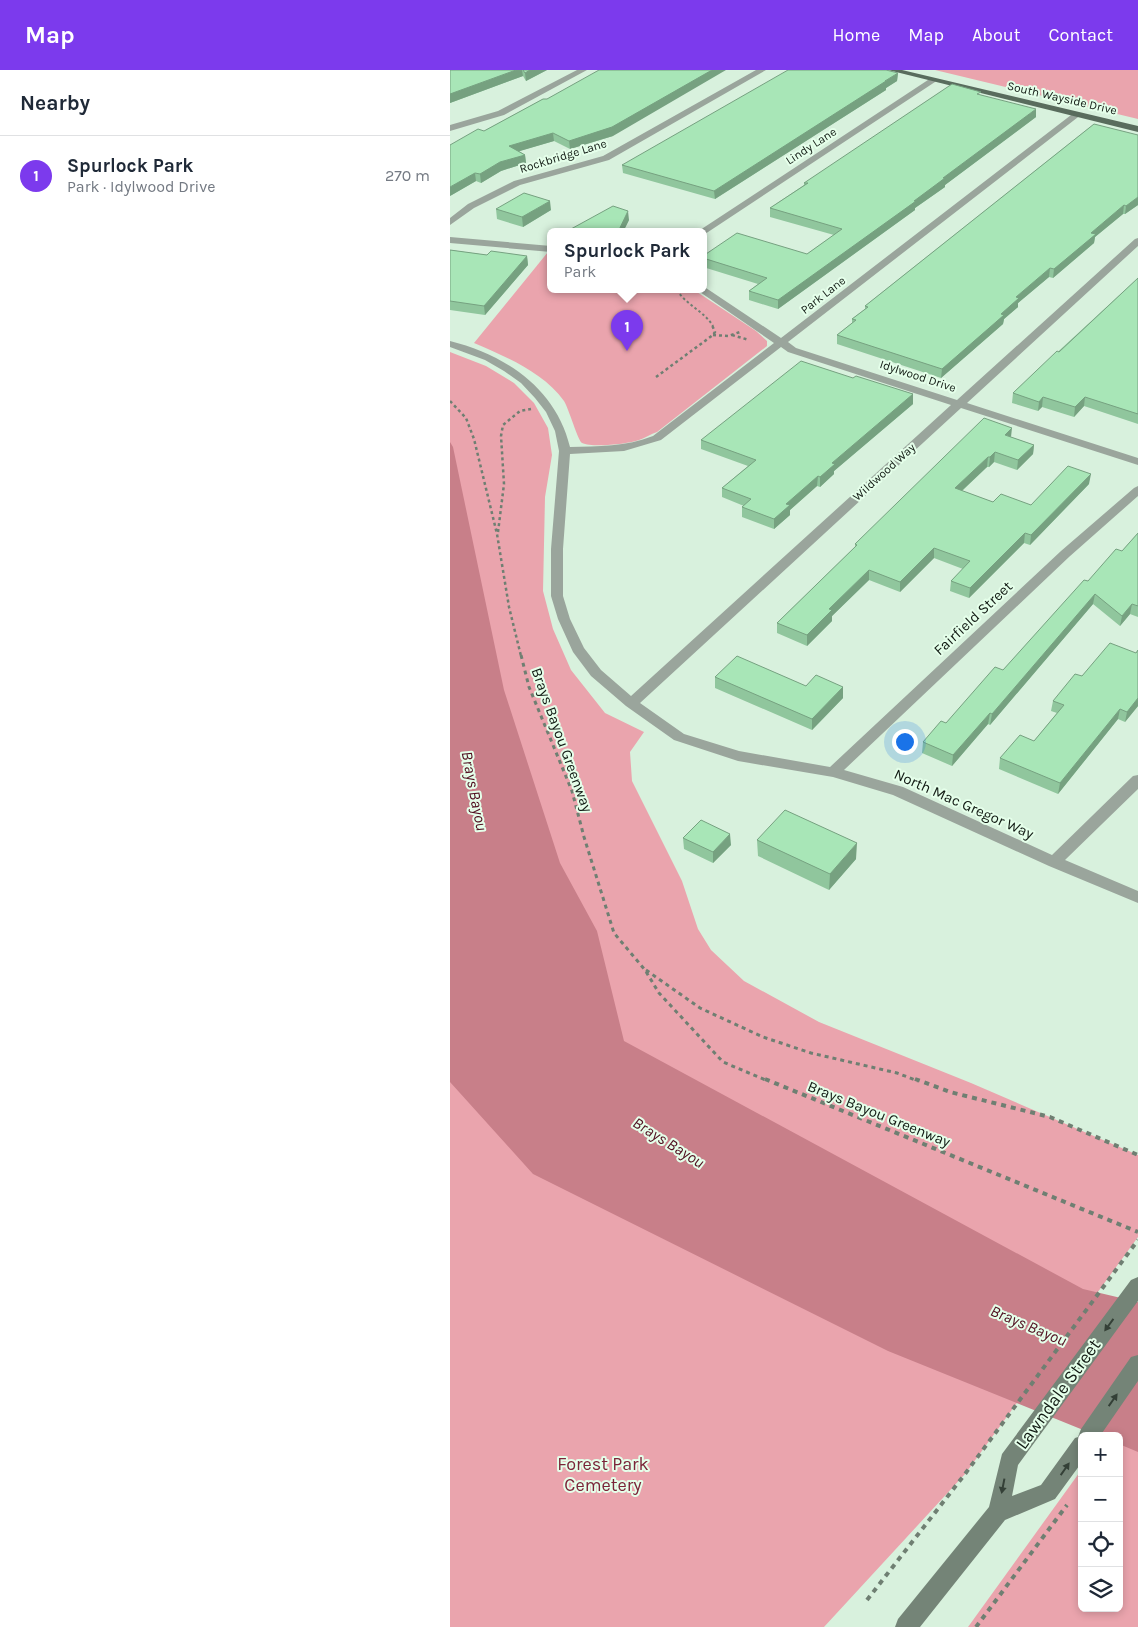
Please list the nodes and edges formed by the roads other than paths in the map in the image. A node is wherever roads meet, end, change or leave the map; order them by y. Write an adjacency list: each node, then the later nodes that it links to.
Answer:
1 (583, 70): 6 (street)
2 (762, 70): 8 (street, Rockbridge Lane)
3 (892, 70): 4 (main road, South Wayside Drive)
4 (934, 80): 5 (main road, South Wayside Drive); 9 (street, Lindy Lane)
5 (1078, 114): 7 (main road, South Wayside Drive); 14 (street, Park Lane)
6 (450, 128)
7 (1138, 129)
8 (450, 222)
9 (707, 229)
10 (450, 240): 12 (street)
11 (1138, 241): 16 (street, Wildwood Way)
12 (547, 249)
13 (706, 293): 14 (street, Idylwood Drive)
14 (781, 343): 16 (street, Idylwood Drive); 17 (street, Park Lane)
15 (450, 344): 17 (street, North Mac Gregor Way)
16 (959, 404): 18 (street, Idylwood Drive); 20 (street, Wildwood Way)
17 (565, 451): 20 (street, North Mac Gregor Way)
18 (1138, 462)
19 (1138, 490): 21 (street, Fairfield Street)
20 (631, 702): 21 (street, North Mac Gregor Way)
21 (833, 772): 23 (street, North Mac Gregor Way)
22 (1138, 780): 23 (street)
23 (1054, 862): 24 (street, North Mac Gregor Way)
24 (1138, 897)
25 (1138, 1286): 29 (main road, Lawndale Street, one-way to 29)
26 (1138, 1364): 27 (main road, one-way to 26)
27 (1091, 1432)
28 (1078, 1451): 29 (main road, Lawndale Street, one-way to 28)
29 (998, 1512): 30 (main road, Lawndale Street)
30 (906, 1627)

